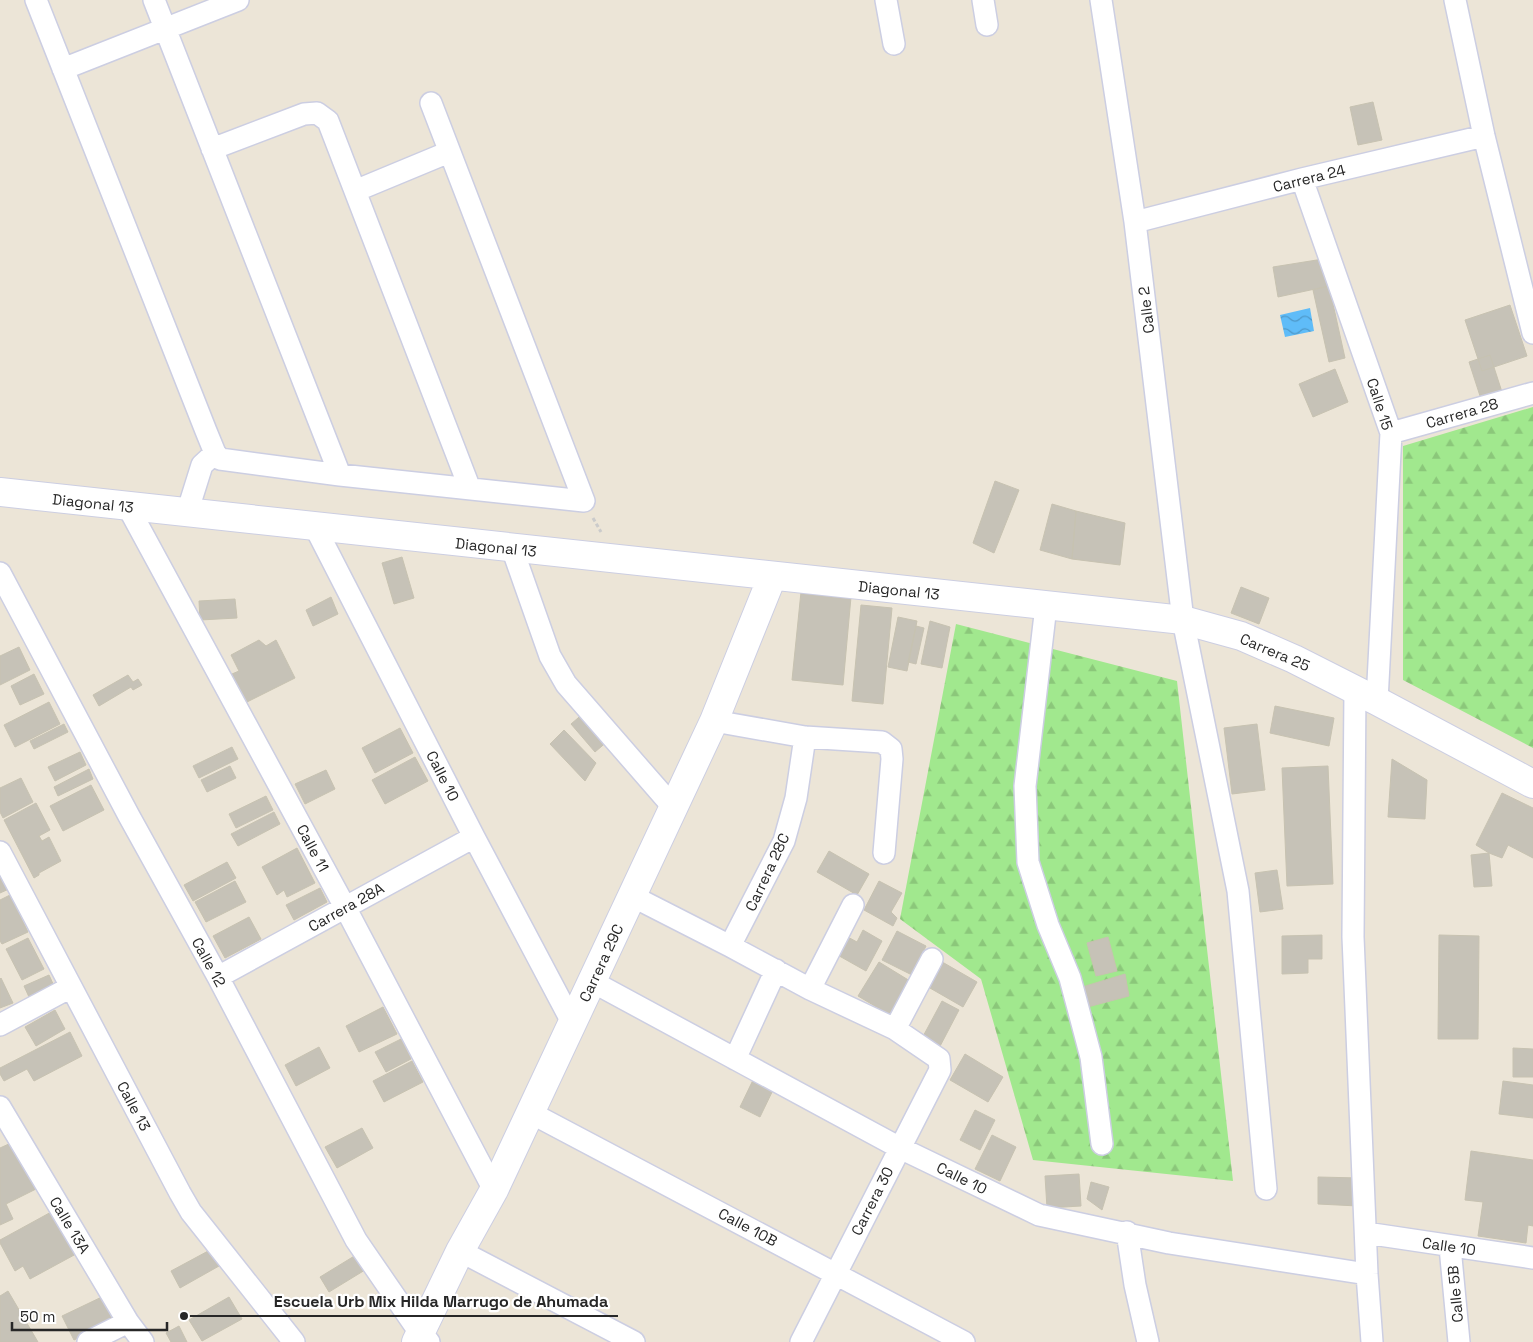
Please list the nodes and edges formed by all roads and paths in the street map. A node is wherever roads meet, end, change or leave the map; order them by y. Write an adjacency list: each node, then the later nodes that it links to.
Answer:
1 (36, 0): 11 (street)
2 (154, 0): 9 (street)
3 (238, 0): 9 (street)
4 (886, 0): 10 (street)
5 (983, 0): 8 (street)
6 (1101, 0): 18 (street, Calle 2)
7 (1455, 0): 13 (street)
8 (987, 25)
9 (165, 29): 11 (street); 14 (street)
10 (894, 44)
11 (63, 69): 22 (street)
12 (431, 103): 15 (street)
13 (1484, 136): 16 (street, Carrera 24); 19 (street)
14 (212, 149): 17 (street); 23 (street)
15 (449, 152): 17 (street); 26 (street)
16 (1302, 180): 18 (street, Carrera 24); 21 (street, Calle 15)
17 (355, 191): 24 (street)
18 (1135, 222): 36 (street, Calle 2)
19 (1533, 333)
20 (1533, 394): 21 (street, Carrera 28)
21 (1391, 433): 37 (street, Calle 15)
22 (215, 452): 23 (street); 28 (street)
23 (340, 475): 24 (street)
24 (470, 489): 26 (street)
25 (0, 492): 27 (street, Diagonal 13)
26 (584, 501): 31 (path)
27 (128, 507): 28 (street, Diagonal 13); 47 (street, Calle 11)
28 (187, 513): 29 (street, Diagonal 13)
29 (315, 527): 30 (street, Diagonal 13); 42 (street, Calle 10)
30 (512, 548): 31 (street, Diagonal 13); 41 (street)
31 (615, 560): 33 (street, Diagonal 13)
32 (0, 573): 51 (street, Calle 12)
33 (772, 577): 34 (street, Diagonal 13); 38 (street, Carrera 29C)
34 (992, 600): 35 (street, Carrera 25)
35 (1046, 606): 36 (street, Carrera 25); 61 (street)
36 (1183, 620): 37 (street, Carrera 25); 63 (street, Calle 2)
37 (1366, 695): 40 (street, Carrera 25); 66 (street, Calle 15)
38 (714, 721): 39 (street); 41 (street, Carrera 29C)
39 (806, 737): 44 (street); 48 (street, Carrera 28C)
40 (1533, 784)
41 (674, 808): 45 (street, Carrera 29C)
42 (474, 836): 47 (street, Carrera 28A); 55 (street, Calle 10)
43 (0, 852): 53 (street, Calle 13)
44 (884, 853)
45 (632, 896): 48 (street); 52 (street, Carrera 29C)
46 (853, 905): 54 (street)
47 (345, 908): 51 (street, Carrera 28A); 64 (street, Calle 11)
48 (730, 946): 50 (street)
49 (932, 959): 57 (street)
50 (776, 970): 54 (street); 58 (street)
51 (218, 977): 73 (street, Calle 12)
52 (592, 982): 55 (street, Carrera 29C); 58 (street, Calle 10)
53 (71, 987): 56 (street); 76 (street, Calle 13)
54 (810, 989): 57 (street)
55 (573, 1024): 60 (street, Carrera 29C)
56 (0, 1025)
57 (895, 1029): 62 (street, Carrera 30)
58 (735, 1059): 62 (street, Calle 10)
59 (0, 1107): 72 (street, Calle 13A)
60 (531, 1113): 64 (street, Carrera 29C); 70 (street, Calle 10B)
61 (1102, 1144)
62 (900, 1148): 65 (street, Calle 10); 70 (street, Carrera 30)
63 (1266, 1188)
64 (494, 1190): 68 (street, Carrera 29C)
65 (1126, 1232): 71 (street, Calle 10); 80 (street)
66 (1366, 1233): 67 (street, Calle 10); 71 (street, Calle 15)
67 (1450, 1247): 69 (street, Calle 10); 82 (street, Calle 5B)
68 (460, 1251): 73 (street, Carrera 29C); 77 (street)
69 (1533, 1258)
70 (835, 1273): 78 (street, Carrera 30); 79 (street, Calle 10B)
71 (1367, 1274): 81 (street, Calle 15)
72 (128, 1322): 74 (street); 75 (street, Calle 13A)
73 (422, 1339)
74 (88, 1342)
75 (143, 1342)
76 (294, 1342)
77 (634, 1342)
78 (801, 1342)
79 (964, 1342)
80 (1148, 1342)
81 (1372, 1342)
82 (1459, 1342)

